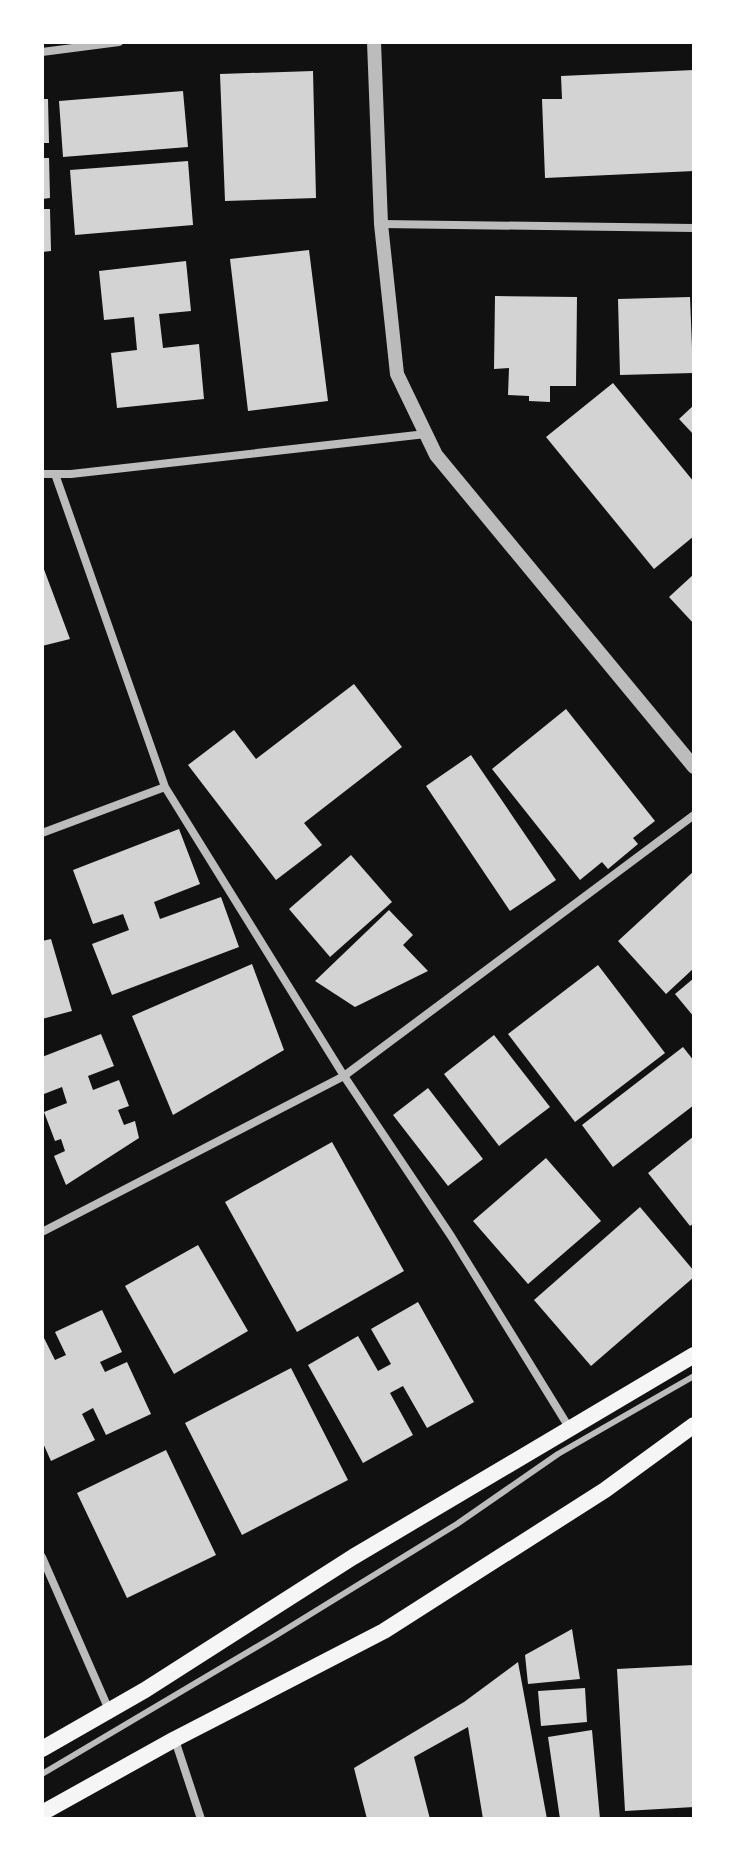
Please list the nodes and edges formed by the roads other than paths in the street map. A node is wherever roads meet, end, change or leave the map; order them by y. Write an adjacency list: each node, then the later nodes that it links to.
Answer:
1 (119, 42): 3 (street)
2 (374, 42): 4 (street)
3 (42, 52)
4 (381, 224): 5 (street); 6 (street)
5 (694, 228)
6 (426, 434): 8 (street); 9 (street)
7 (42, 474): 8 (street)
8 (55, 474): 10 (street)
9 (694, 767)
10 (165, 787): 12 (street); 13 (street)
11 (694, 815): 13 (street)
12 (42, 833)
13 (344, 1076): 14 (street); 18 (street)
14 (42, 1232)
15 (694, 1355): 18 (main road)
16 (694, 1376): 23 (lane)
17 (694, 1425): 21 (main road)
18 (570, 1429): 20 (main road)
19 (42, 1557): 20 (street)
20 (110, 1710): 22 (main road)
21 (175, 1739): 24 (main road); 25 (street)
22 (42, 1749)
23 (42, 1774)
24 (42, 1813)
25 (201, 1819)

